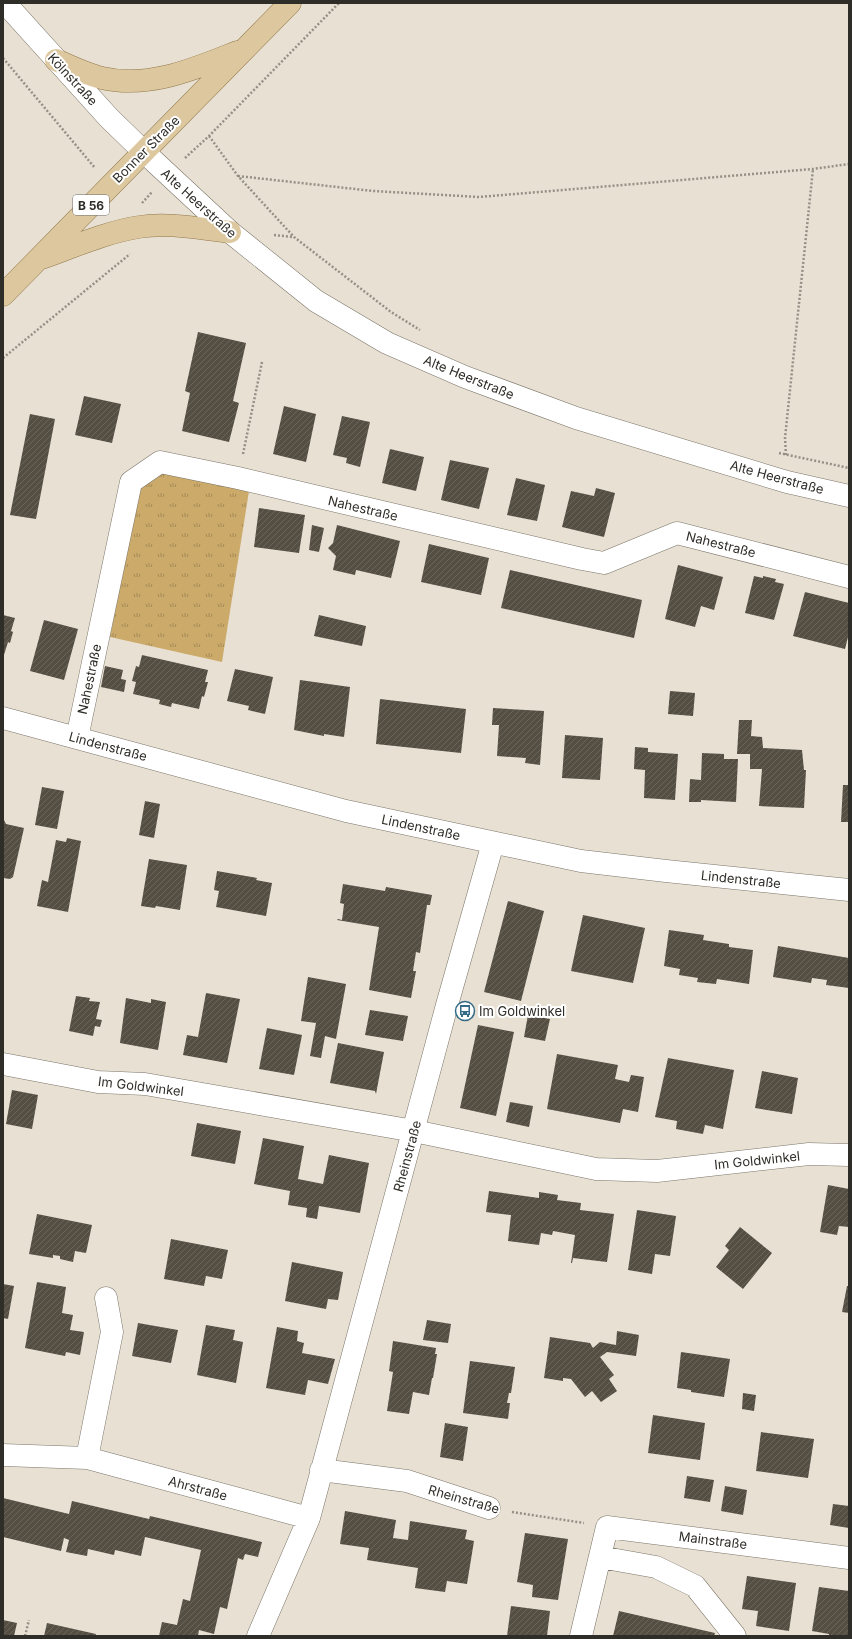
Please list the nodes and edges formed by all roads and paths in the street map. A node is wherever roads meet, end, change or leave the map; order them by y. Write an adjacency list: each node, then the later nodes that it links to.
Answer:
1 (5, 3): 5 (street, Kölnstraße)
2 (290, 3): 3 (main road, Bonner Straße / B 56)
3 (244, 49): 5 (main road); 7 (main road, Bonner Straße / B 56)
4 (3, 58): 11 (path)
5 (56, 60): 7 (street, Kölnstraße)
6 (209, 136): 10 (path)
7 (144, 152): 11 (main road, Bonner Straße / B 56); 12 (street, Alte Heerstraße)
8 (849, 164): 9 (path)
9 (813, 169): 10 (path); 18 (path)
10 (238, 176): 15 (path)
11 (110, 184): 13 (main road, Bonner Straße / B 56)
12 (230, 232): 13 (main road); 21 (street, Alte Heerstraße)
13 (39, 259): 14 (main road, Bonner Straße / B 56)
14 (3, 295)
15 (422, 331)
16 (262, 362): 20 (path)
17 (778, 452): 18 (path)
18 (786, 454): 19 (path); 21 (path)
19 (849, 468)
20 (238, 478): 23 (street, Nahestraße); 25 (street, Nahestraße)
21 (787, 482): 22 (street, Alte Heerstraße)
22 (849, 496)
23 (849, 577)
24 (3, 718): 25 (street, Lindenstraße)
25 (77, 738): 26 (street, Lindenstraße)
26 (493, 843): 27 (street, Lindenstraße); 29 (street, Rheinstraße)
27 (849, 890)
28 (3, 1064): 29 (street, Im Goldwinkel)
29 (414, 1132): 30 (street, Im Goldwinkel); 34 (street, Rheinstraße)
30 (849, 1155)
31 (106, 1298): 33 (street)
32 (3, 1455): 33 (street, Ahrstraße)
33 (86, 1458): 36 (street, Ahrstraße)
34 (321, 1470): 35 (street, Rheinstraße); 36 (street, Rheinstraße)
35 (489, 1508): 37 (path, Rheinstraße)
36 (309, 1518): 42 (street, Rheinstraße)
37 (607, 1527): 38 (street); 39 (street, Mainstraße)
38 (600, 1557): 43 (street); 44 (street)
39 (849, 1558)
40 (29, 1620): 41 (path)
41 (25, 1636)
42 (258, 1636)
43 (581, 1636)
44 (735, 1636)

